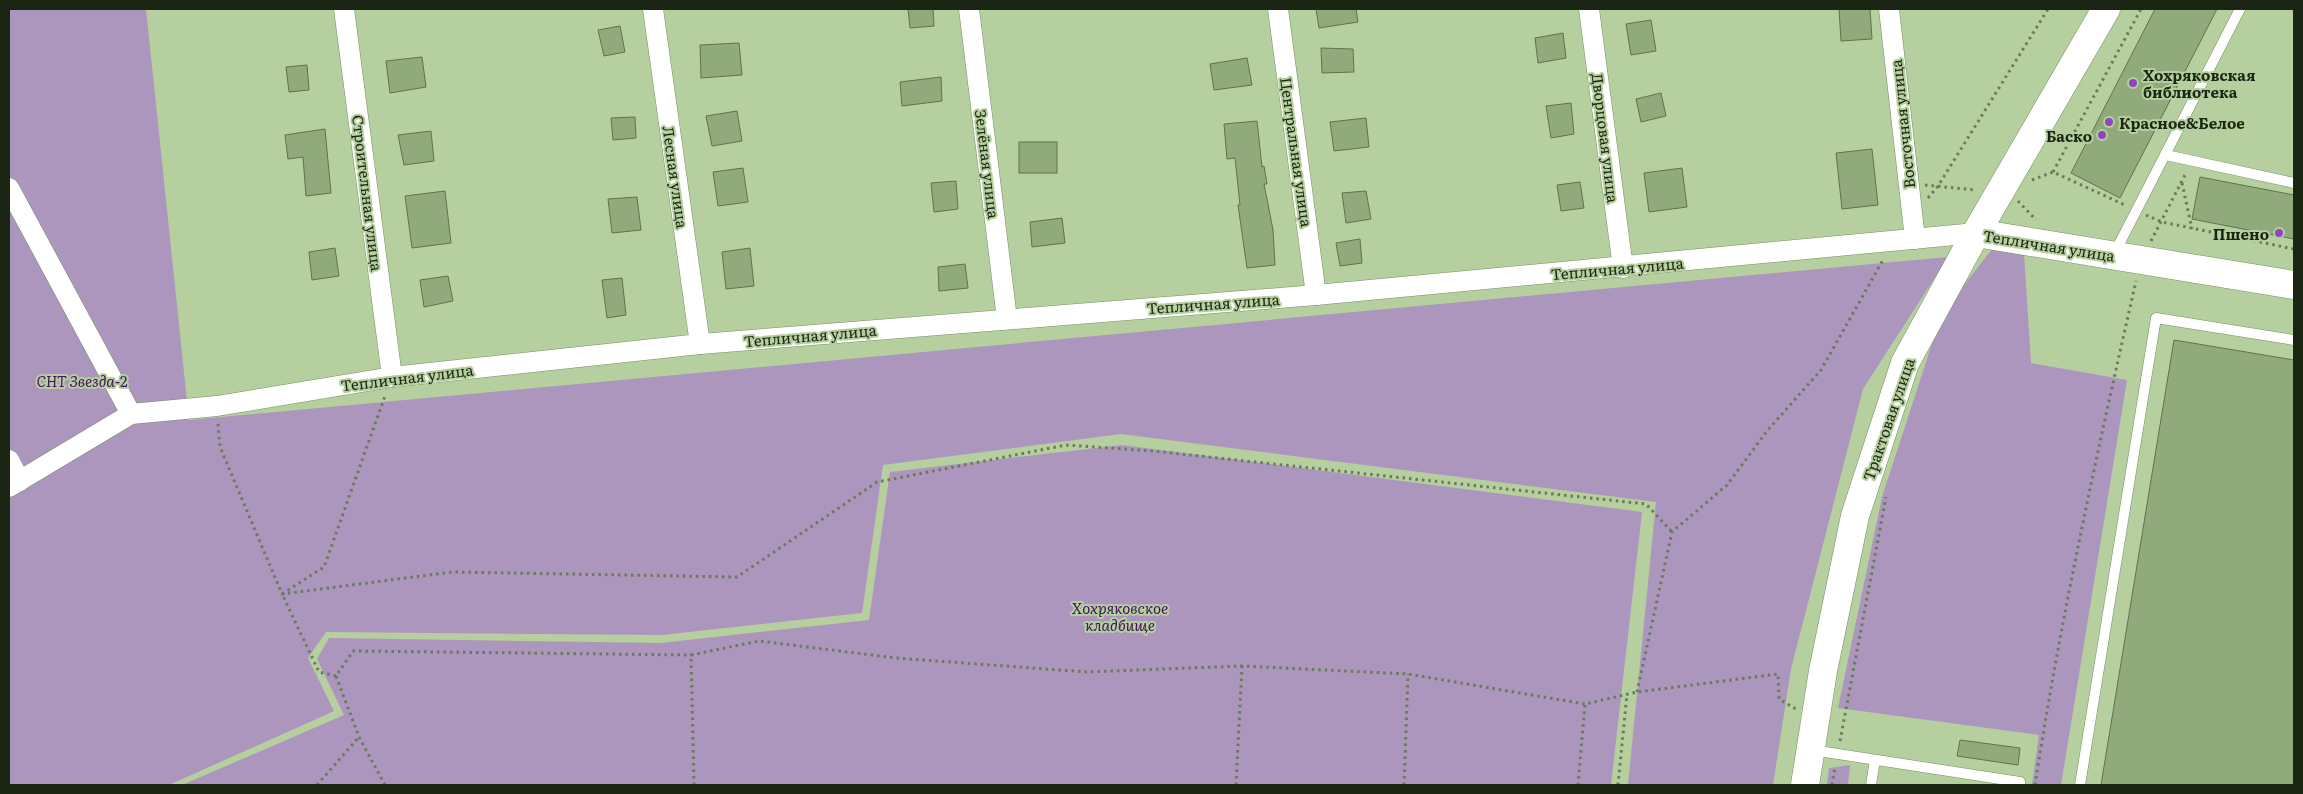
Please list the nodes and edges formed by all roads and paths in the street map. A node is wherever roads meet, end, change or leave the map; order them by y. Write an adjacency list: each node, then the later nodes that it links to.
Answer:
1 (344, 9): 38 (street, Строительная улица)
2 (652, 9): 37 (street, Лесная улица)
3 (969, 9): 35 (street, Зелёная улица)
4 (1278, 9): 34 (street, Центральная улица)
5 (1589, 9): 32 (street, Дворцовая улица)
6 (1889, 9): 16 (street, Восточная улица)
7 (2048, 9): 18 (path)
8 (2106, 9): 20 (street, Трактовая улица)
9 (2141, 9): 13 (path)
10 (2240, 9): 11 (lane)
11 (2166, 155): 12 (lane); 21 (lane)
12 (2192, 161): 15 (path); 17 (lane)
13 (2054, 172): 14 (path); 21 (path)
14 (2030, 181)
15 (2182, 182): 23 (path); 25 (path)
16 (1909, 183): 18 (path); 22 (street, Восточная улица)
17 (2294, 183)
18 (1938, 186): 20 (path); 22 (path)
19 (9, 188): 40 (street)
20 (2000, 193): 24 (path); 26 (street, Трактовая улица)
21 (2137, 211): 23 (path); 30 (lane)
22 (1913, 216): 27 (street, Восточная улица)
23 (2162, 222): 25 (path); 31 (path)
24 (2041, 224)
25 (2192, 228): 29 (path)
26 (1976, 233): 27 (street, Тепличная улица); 30 (street, Тепличная улица); 53 (street, Трактовая улица)
27 (1915, 239): 28 (street, Тепличная улица)
28 (1893, 241): 32 (street, Тепличная улица); 44 (path)
29 (2294, 249)
30 (2113, 256): 31 (street, Тепличная улица)
31 (2141, 260): 33 (street, Тепличная улица); 68 (path)
32 (1623, 268): 34 (street, Тепличная улица)
33 (2294, 285)
34 (1316, 295): 35 (street, Тепличная улица)
35 (1007, 319): 37 (street, Тепличная улица)
36 (2294, 340): 69 (lane)
37 (700, 344): 38 (street, Тепличная улица)
38 (392, 377): 39 (street, Тепличная улица); 45 (path)
39 (217, 406): 40 (street, Тепличная улица); 45 (path)
40 (131, 414): 42 (street)
41 (9, 460): 42 (street)
42 (14, 484)
43 (1889, 489): 55 (path)
44 (1672, 532): 45 (path); 50 (path)
45 (282, 594): 49 (path)
46 (690, 655): 47 (path); 49 (path); 59 (path)
47 (1242, 666): 48 (path); 60 (path)
48 (1408, 674): 52 (path); 61 (path)
49 (336, 676): 54 (path)
50 (1637, 692): 51 (path); 53 (path)
51 (1627, 694): 52 (path); 63 (path)
52 (1585, 704): 62 (path)
53 (1817, 711): 55 (street, Трактовая улица)
54 (359, 737): 57 (path); 58 (path)
55 (1824, 752): 56 (lane); 64 (street, Трактовая улица); 65 (path)
56 (1875, 760): 66 (lane); 67 (lane)
57 (317, 785)
58 (385, 785)
59 (694, 785)
60 (1236, 785)
61 (1404, 785)
62 (1578, 785)
63 (1618, 785)
64 (1805, 785)
65 (1832, 785)
66 (1871, 785)
67 (2020, 785)
68 (2035, 785)
69 (2080, 785)

